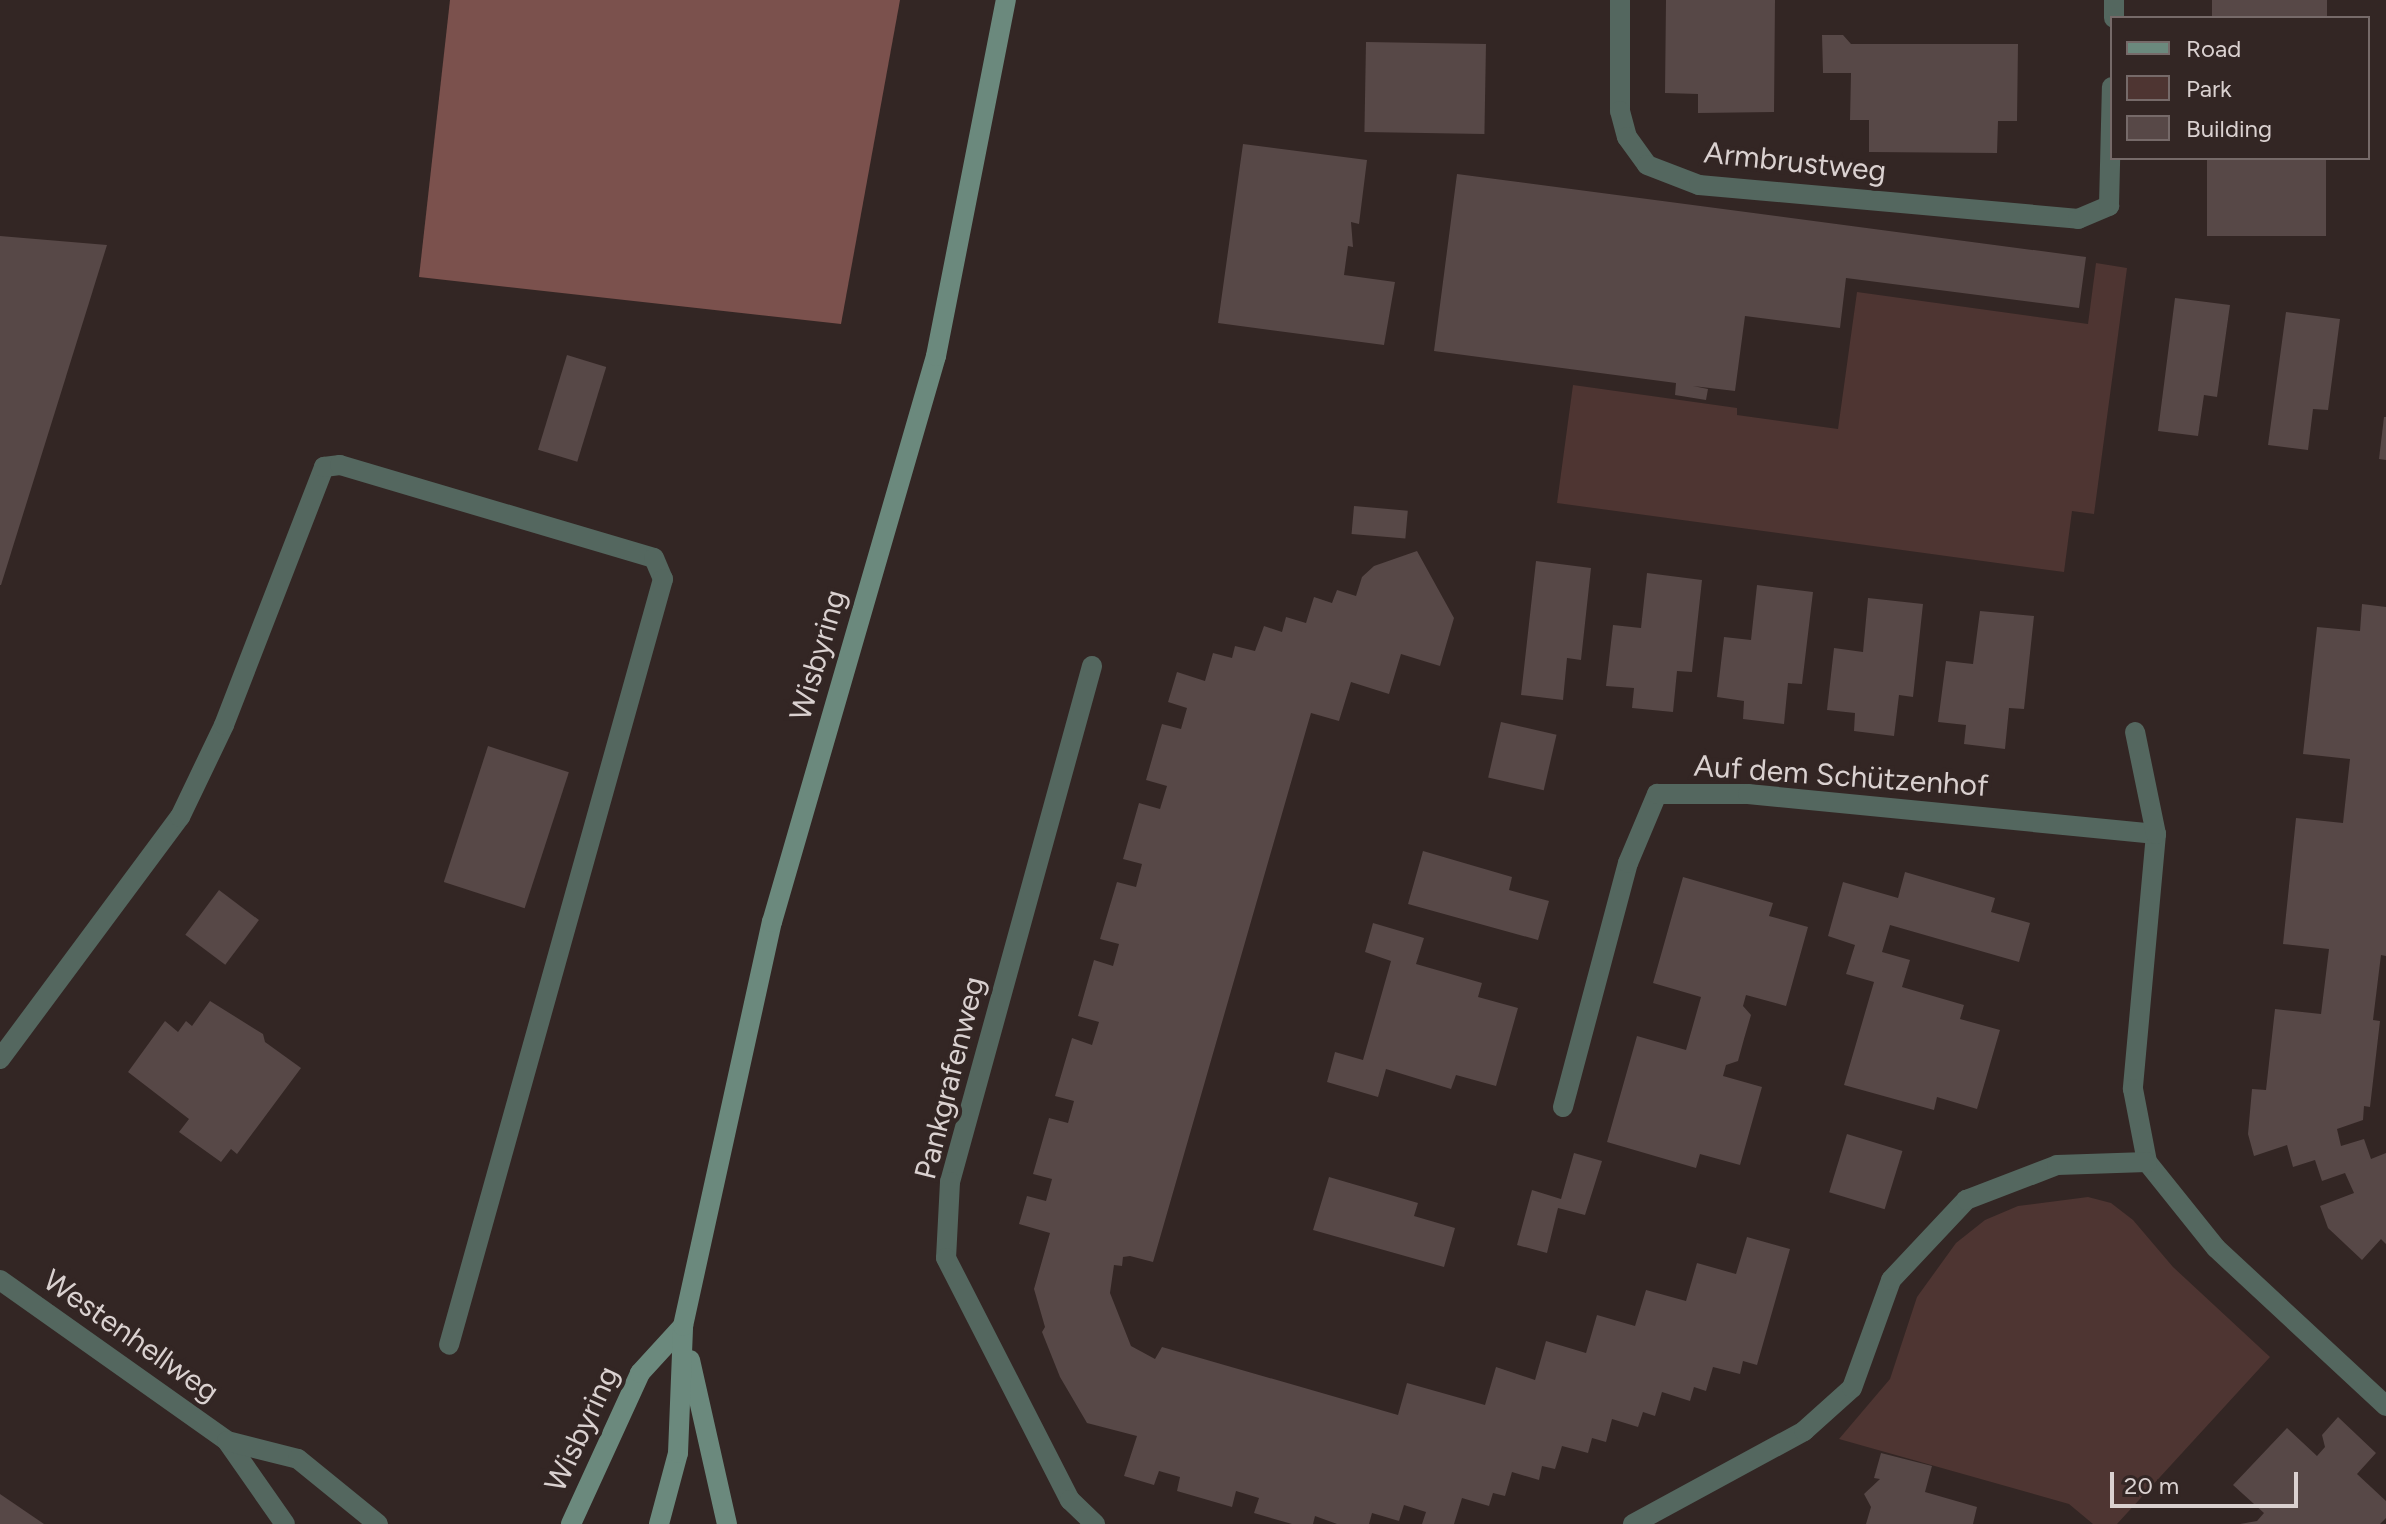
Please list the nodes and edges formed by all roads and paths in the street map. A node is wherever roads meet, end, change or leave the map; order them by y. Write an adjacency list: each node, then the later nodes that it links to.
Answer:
1 (1006, 0): 11 (main road, Wisbyring)
2 (1620, 0): 3 (street, Armbrustweg)
3 (2110, 160)
4 (1092, 666): 20 (street, Pankgrafenweg)
5 (2135, 732): 6 (street)
6 (2156, 834): 8 (street, Auf dem Schützenhof); 9 (street)
7 (0, 1059): 12 (street)
8 (1563, 1107)
9 (2147, 1162): 13 (street); 21 (street)
10 (0, 1280): 14 (street, Westenhellweg)
11 (683, 1326): 17 (main road, Wisbyring); 18 (main road, Wisbyring); 19 (main road)
12 (449, 1345)
13 (2386, 1406)
14 (227, 1441): 15 (street, Westenhellweg); 16 (street, Westenhellweg)
15 (285, 1524)
16 (378, 1524)
17 (571, 1524)
18 (659, 1524)
19 (727, 1524)
20 (1095, 1524)
21 (1633, 1524)

